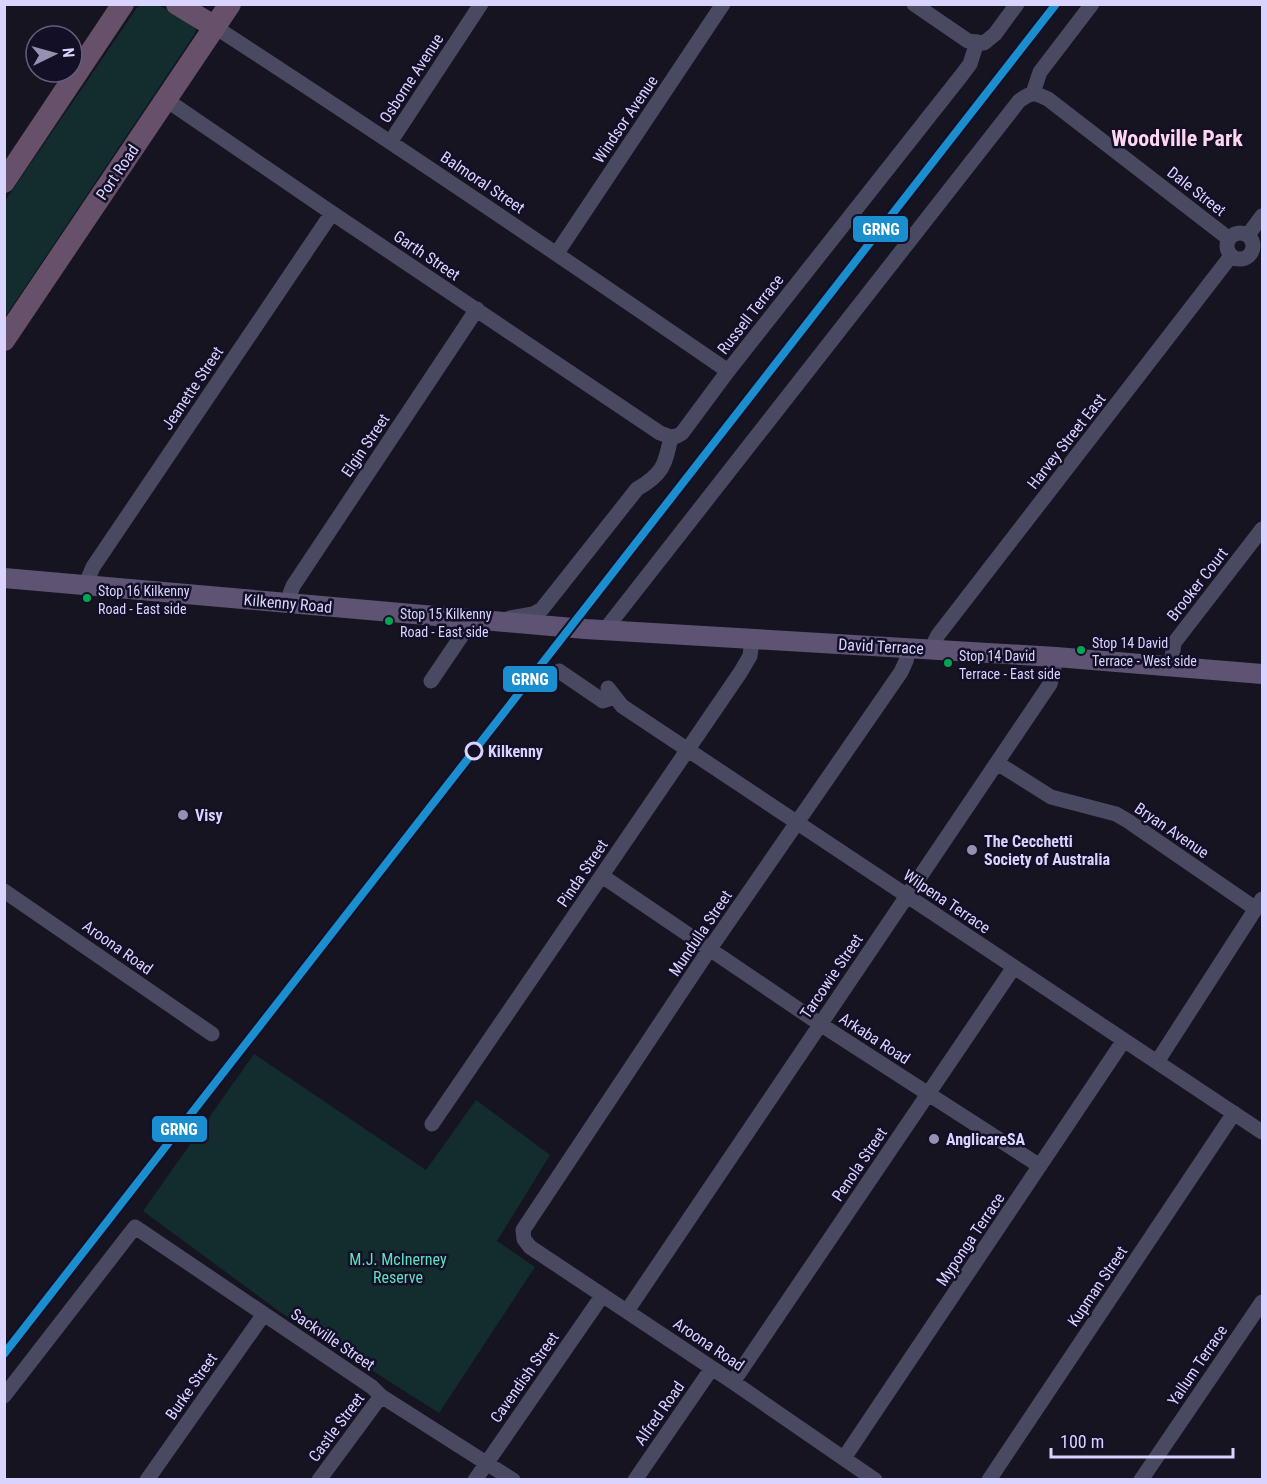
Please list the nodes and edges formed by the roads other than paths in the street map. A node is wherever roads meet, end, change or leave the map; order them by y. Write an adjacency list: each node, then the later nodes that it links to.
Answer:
1 (123, 4): 14 (highway)
2 (177, 4): 9 (highway)
3 (230, 4): 9 (highway, Port Road)
4 (481, 4): 13 (street, Osborne Avenue)
5 (723, 4): 19 (street, Windsor Avenue)
6 (914, 4): 10 (street)
7 (1017, 4): 10 (street)
8 (1092, 4): 11 (street)
9 (215, 27): 12 (highway, Port Road); 13 (street, Balmoral Street)
10 (977, 42): 24 (street, Russell Terrace)
11 (1030, 94): 18 (street, Dale Street); 33 (street)
12 (165, 99): 15 (street, Garth Street); 23 (highway, Port Road)
13 (391, 141): 19 (street, Balmoral Street)
14 (4, 183)
15 (332, 213): 22 (street, Garth Street); 28 (street, Jeanette Street)
16 (1263, 216): 17 (street)
17 (1248, 235): 18 (street); 21 (street)
18 (1228, 238): 20 (street)
19 (557, 253): 24 (street, Balmoral Street)
20 (1231, 256): 21 (street); 36 (street, Harvey Street East)
21 (1257, 257)
22 (477, 309): 25 (street, Garth Street); 29 (street, Elgin Street)
23 (4, 340)
24 (728, 371): 25 (street, Russell Terrace)
25 (671, 437): 31 (street)
26 (1263, 529): 38 (street, Brooker Court)
27 (4, 578): 28 (main road, Kilkenny Road)
28 (85, 586): 29 (main road, Kilkenny Road)
29 (290, 603): 30 (main road, Kilkenny Road)
30 (473, 619): 31 (main road, Kilkenny Road); 41 (street)
31 (497, 621): 32 (main road, Kilkenny Road)
32 (572, 628): 33 (main road, David Terrace)
33 (604, 631): 34 (main road, David Terrace)
34 (752, 639): 35 (main road, David Terrace); 42 (street, Pinda Street)
35 (909, 648): 36 (main road, David Terrace); 44 (street, Mundulla Street)
36 (931, 649): 37 (main road, David Terrace)
37 (1056, 657): 38 (main road, David Terrace); 43 (street, Tarcowie Street)
38 (1171, 666): 40 (main road, David Terrace)
39 (559, 671): 42 (street, Wilpena Terrace)
40 (1263, 674)
41 (431, 681)
42 (688, 750): 44 (street, Wilpena Terrace); 45 (street, Pinda Street)
43 (997, 763): 47 (street, Tarcowie Street); 48 (street, Bryan Avenue)
44 (796, 823): 47 (street, Wilpena Terrace); 49 (street, Mundulla Street)
45 (602, 876): 49 (street, Arkaba Road); 57 (street, Pinda Street)
46 (4, 891): 52 (street, Aroona Road)
47 (908, 896): 50 (street, Wilpena Terrace); 51 (street, Tarcowie Street)
48 (1259, 904): 54 (street)
49 (710, 950): 51 (street, Arkaba Road); 60 (street, Mundulla Street)
50 (1014, 967): 53 (street, Wilpena Terrace); 55 (street, Penola Street)
51 (820, 1024): 55 (street, Arkaba Road); 63 (street, Tarcowie Street)
52 (212, 1034)
53 (1124, 1040): 54 (street, Wilpena Terrace); 59 (street, Myponga Terrace)
54 (1157, 1062): 56 (street, Wilpena Terrace)
55 (928, 1094): 59 (street, Arkaba Road); 66 (street, Penola Street)
56 (1234, 1113): 58 (street, Wilpena Terrace); 77 (street, Kupman Street)
57 (432, 1124)
58 (1263, 1132)
59 (1040, 1166): 69 (street, Myponga Terrace)
60 (524, 1239): 61 (street, Aroona Road)
61 (602, 1296): 63 (street, Aroona Road); 70 (street, Cavendish Street)
62 (1263, 1302): 78 (street, Yallum Terrace)
63 (627, 1311): 65 (street, Aroona Road)
64 (264, 1314): 67 (street, Sackville Street); 68 (street, Sackville Street); 71 (street, Burke Street)
65 (712, 1368): 66 (street, Aroona Road); 75 (street, Alfred Road)
66 (733, 1382): 69 (street, Aroona Road)
67 (4, 1396)
68 (381, 1396): 70 (street, Sackville Street); 72 (street, Castle Street)
69 (844, 1458): 76 (street, Aroona Road)
70 (486, 1462): 73 (street, Cavendish Street); 74 (street, Sackville Street)
71 (147, 1479)
72 (319, 1479)
73 (475, 1479)
74 (513, 1479)
75 (635, 1479)
76 (875, 1479)
77 (989, 1479)
78 (1141, 1479)

